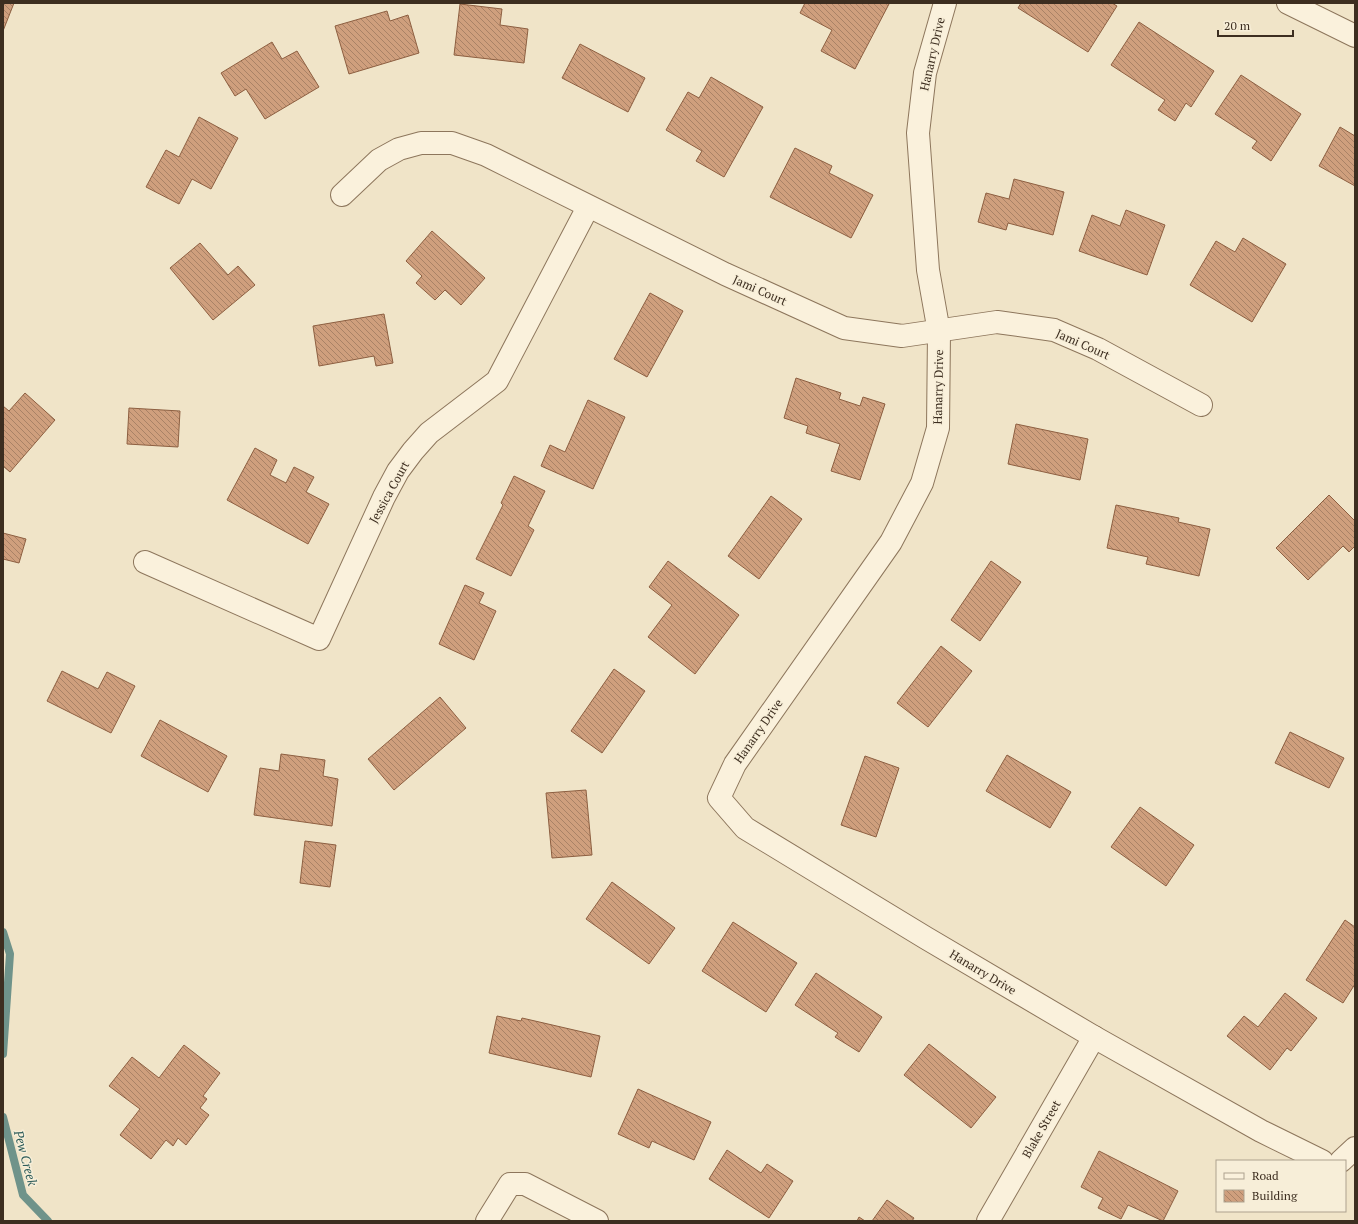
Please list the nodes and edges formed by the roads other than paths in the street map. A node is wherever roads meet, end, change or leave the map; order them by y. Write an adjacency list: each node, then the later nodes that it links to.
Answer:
1 (945, 3): 6 (street, Hanarry Drive)
2 (1288, 3): 3 (street)
3 (1355, 36)
4 (342, 195): 5 (street, Jami Court)
5 (588, 207): 6 (street, Jami Court); 8 (street, Jessica Court)
6 (939, 332): 7 (street, Jami Court); 9 (street, Hanarry Drive)
7 (1201, 405)
8 (145, 562)
9 (1094, 1037): 11 (street, Hanarry Drive); 15 (street, Blake Street)
10 (1355, 1148): 12 (street)
11 (1320, 1160)
12 (1342, 1160)
13 (487, 1221): 14 (street)
14 (597, 1221)
15 (988, 1221)

